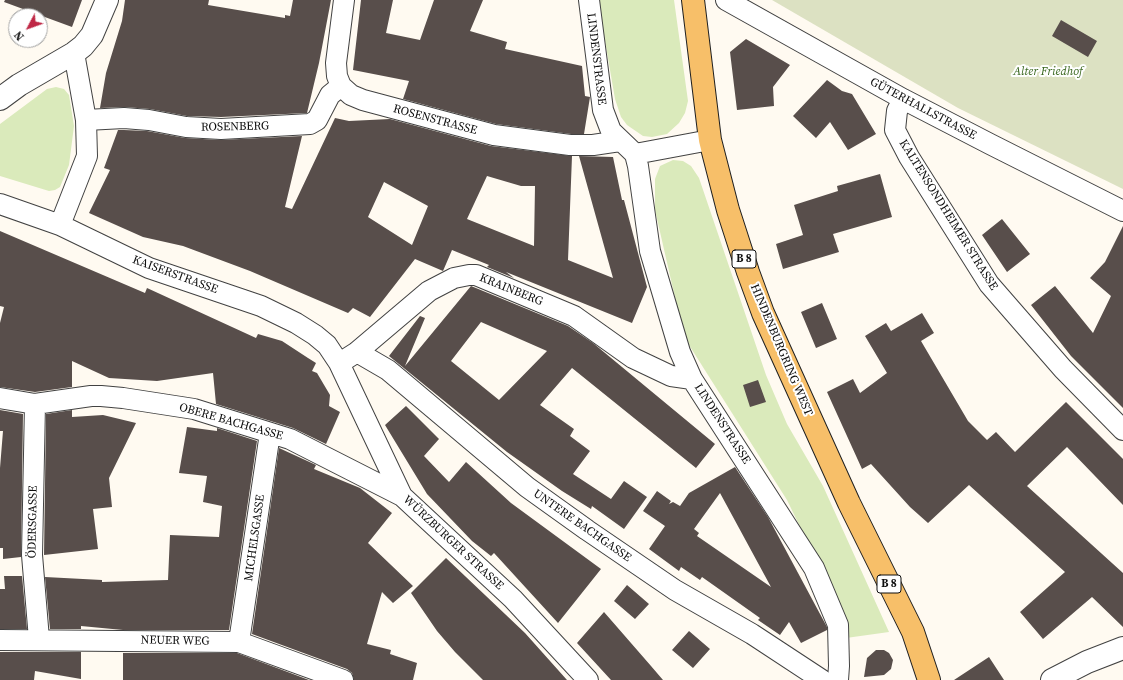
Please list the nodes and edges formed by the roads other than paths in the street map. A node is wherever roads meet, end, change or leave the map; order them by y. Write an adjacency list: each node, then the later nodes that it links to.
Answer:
1 (108, 0): 6 (street)
2 (344, 0): 7 (street)
3 (589, 0): 12 (street, LINDENSTRASSE)
4 (693, 0): 11 (main road, HINDENBURGRING WEST / B 8)
5 (726, 0): 9 (street, GÜTERHALLSTRASSE)
6 (74, 53): 8 (street); 10 (street)
7 (341, 86): 10 (street, ROSENBERG); 12 (street, ROSENSTRASSE)
8 (0, 99)
9 (903, 99): 15 (street, GÜTERHALLSTRASSE); 22 (street, KALTENSONDHEIMER STRASSE)
10 (86, 120): 16 (street)
11 (710, 140): 13 (street); 33 (main road, HINDENBURGRING WEST / B 8)
12 (620, 141): 13 (street, LINDENSTRASSE)
13 (635, 154): 19 (street, LINDENSTRASSE)
14 (0, 204): 16 (street, KAISERSTRASSE)
15 (1123, 211)
16 (60, 225): 18 (street, KAISERSTRASSE)
17 (356, 352): 18 (street, KRAINBERG); 19 (street, KRAINBERG); 31 (street, UNTERE BACHGASSE)
18 (339, 363): 24 (street, WÜRZBURGER STRASSE)
19 (692, 379): 32 (street, LINDENSTRASSE)
20 (0, 398): 21 (street, OBERE BACHGASSE)
21 (35, 404): 23 (street, OBERE BACHGASSE); 25 (street, ÖDERSGASSE)
22 (1123, 430)
23 (270, 433): 24 (street, OBERE BACHGASSE); 27 (street, MICHELSGASSE)
24 (402, 496): 30 (street, WÜRZBURGER STRASSE)
25 (39, 639): 26 (street, NEUER WEG); 27 (street, NEUER WEG)
26 (0, 640)
27 (239, 642): 29 (street, NEUER WEG)
28 (1123, 648): 34 (street)
29 (343, 680)
30 (588, 680)
31 (822, 680)
32 (838, 680)
33 (929, 680)
34 (1052, 680)

